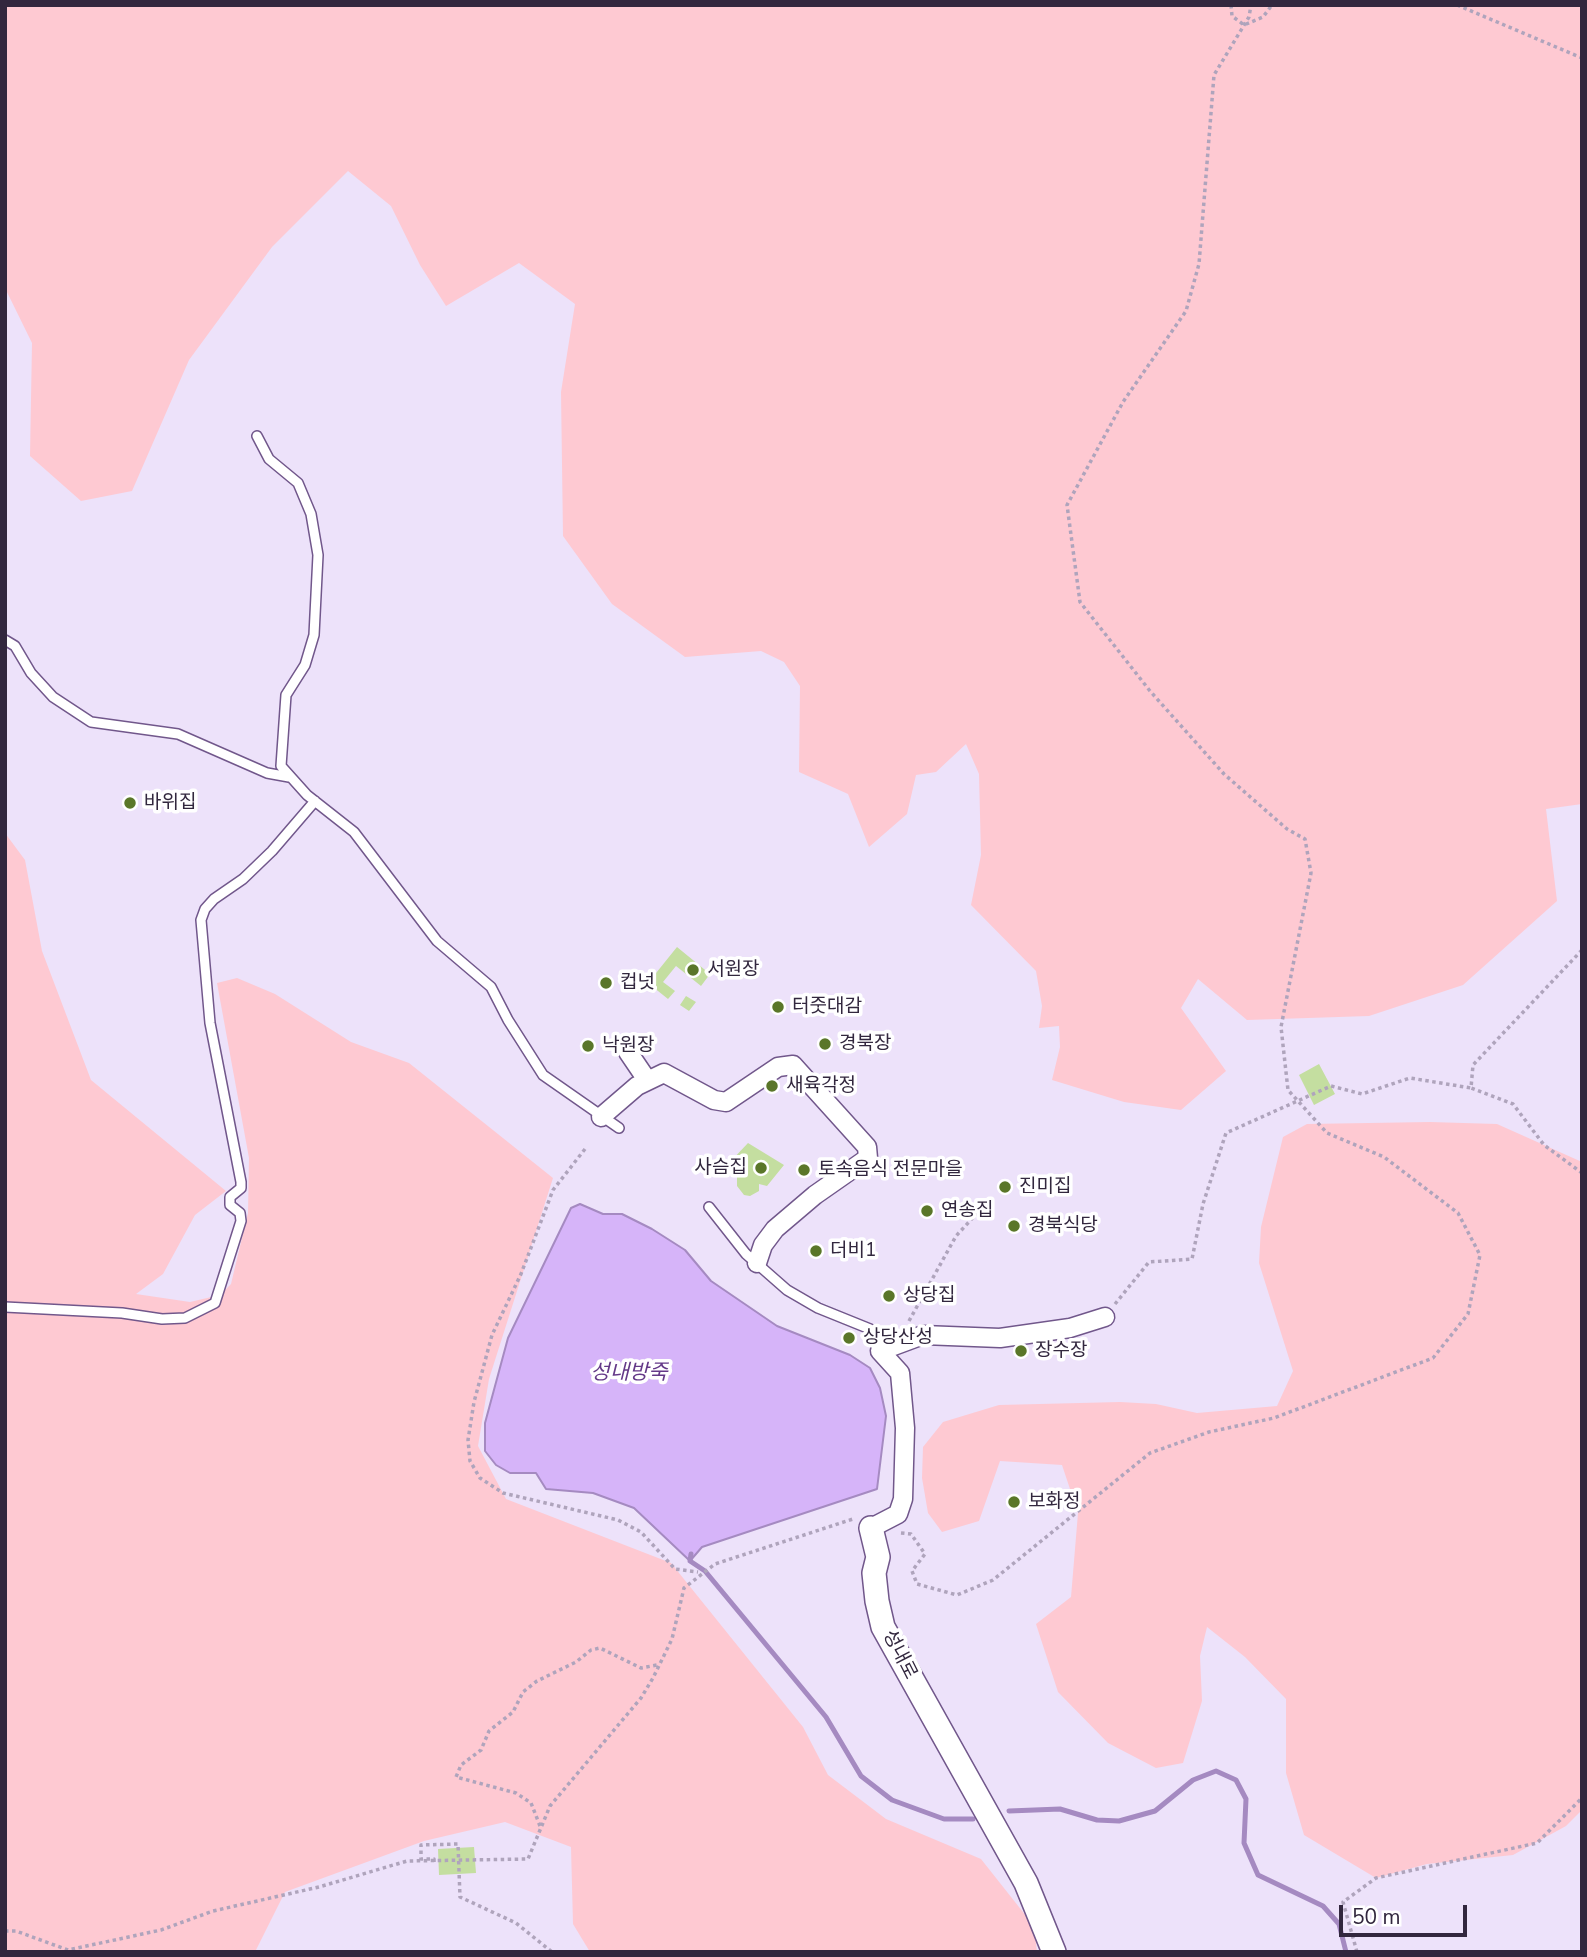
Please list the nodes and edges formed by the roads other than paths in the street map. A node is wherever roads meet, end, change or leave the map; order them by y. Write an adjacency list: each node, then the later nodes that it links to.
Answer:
1 (257, 436): 3 (lane)
2 (5, 640): 3 (lane)
3 (289, 777): 4 (lane)
4 (315, 801): 7 (lane); 11 (lane)
5 (628, 1052): 6 (street)
6 (647, 1080): 7 (street); 10 (street)
7 (601, 1117): 8 (lane)
8 (619, 1128)
9 (709, 1207): 10 (lane)
10 (757, 1263): 13 (lane)
11 (5, 1307)
12 (1105, 1317): 13 (street)
13 (880, 1351): 14 (street)
14 (863, 1523): 15 (street, 성내로)
15 (1054, 1952)

